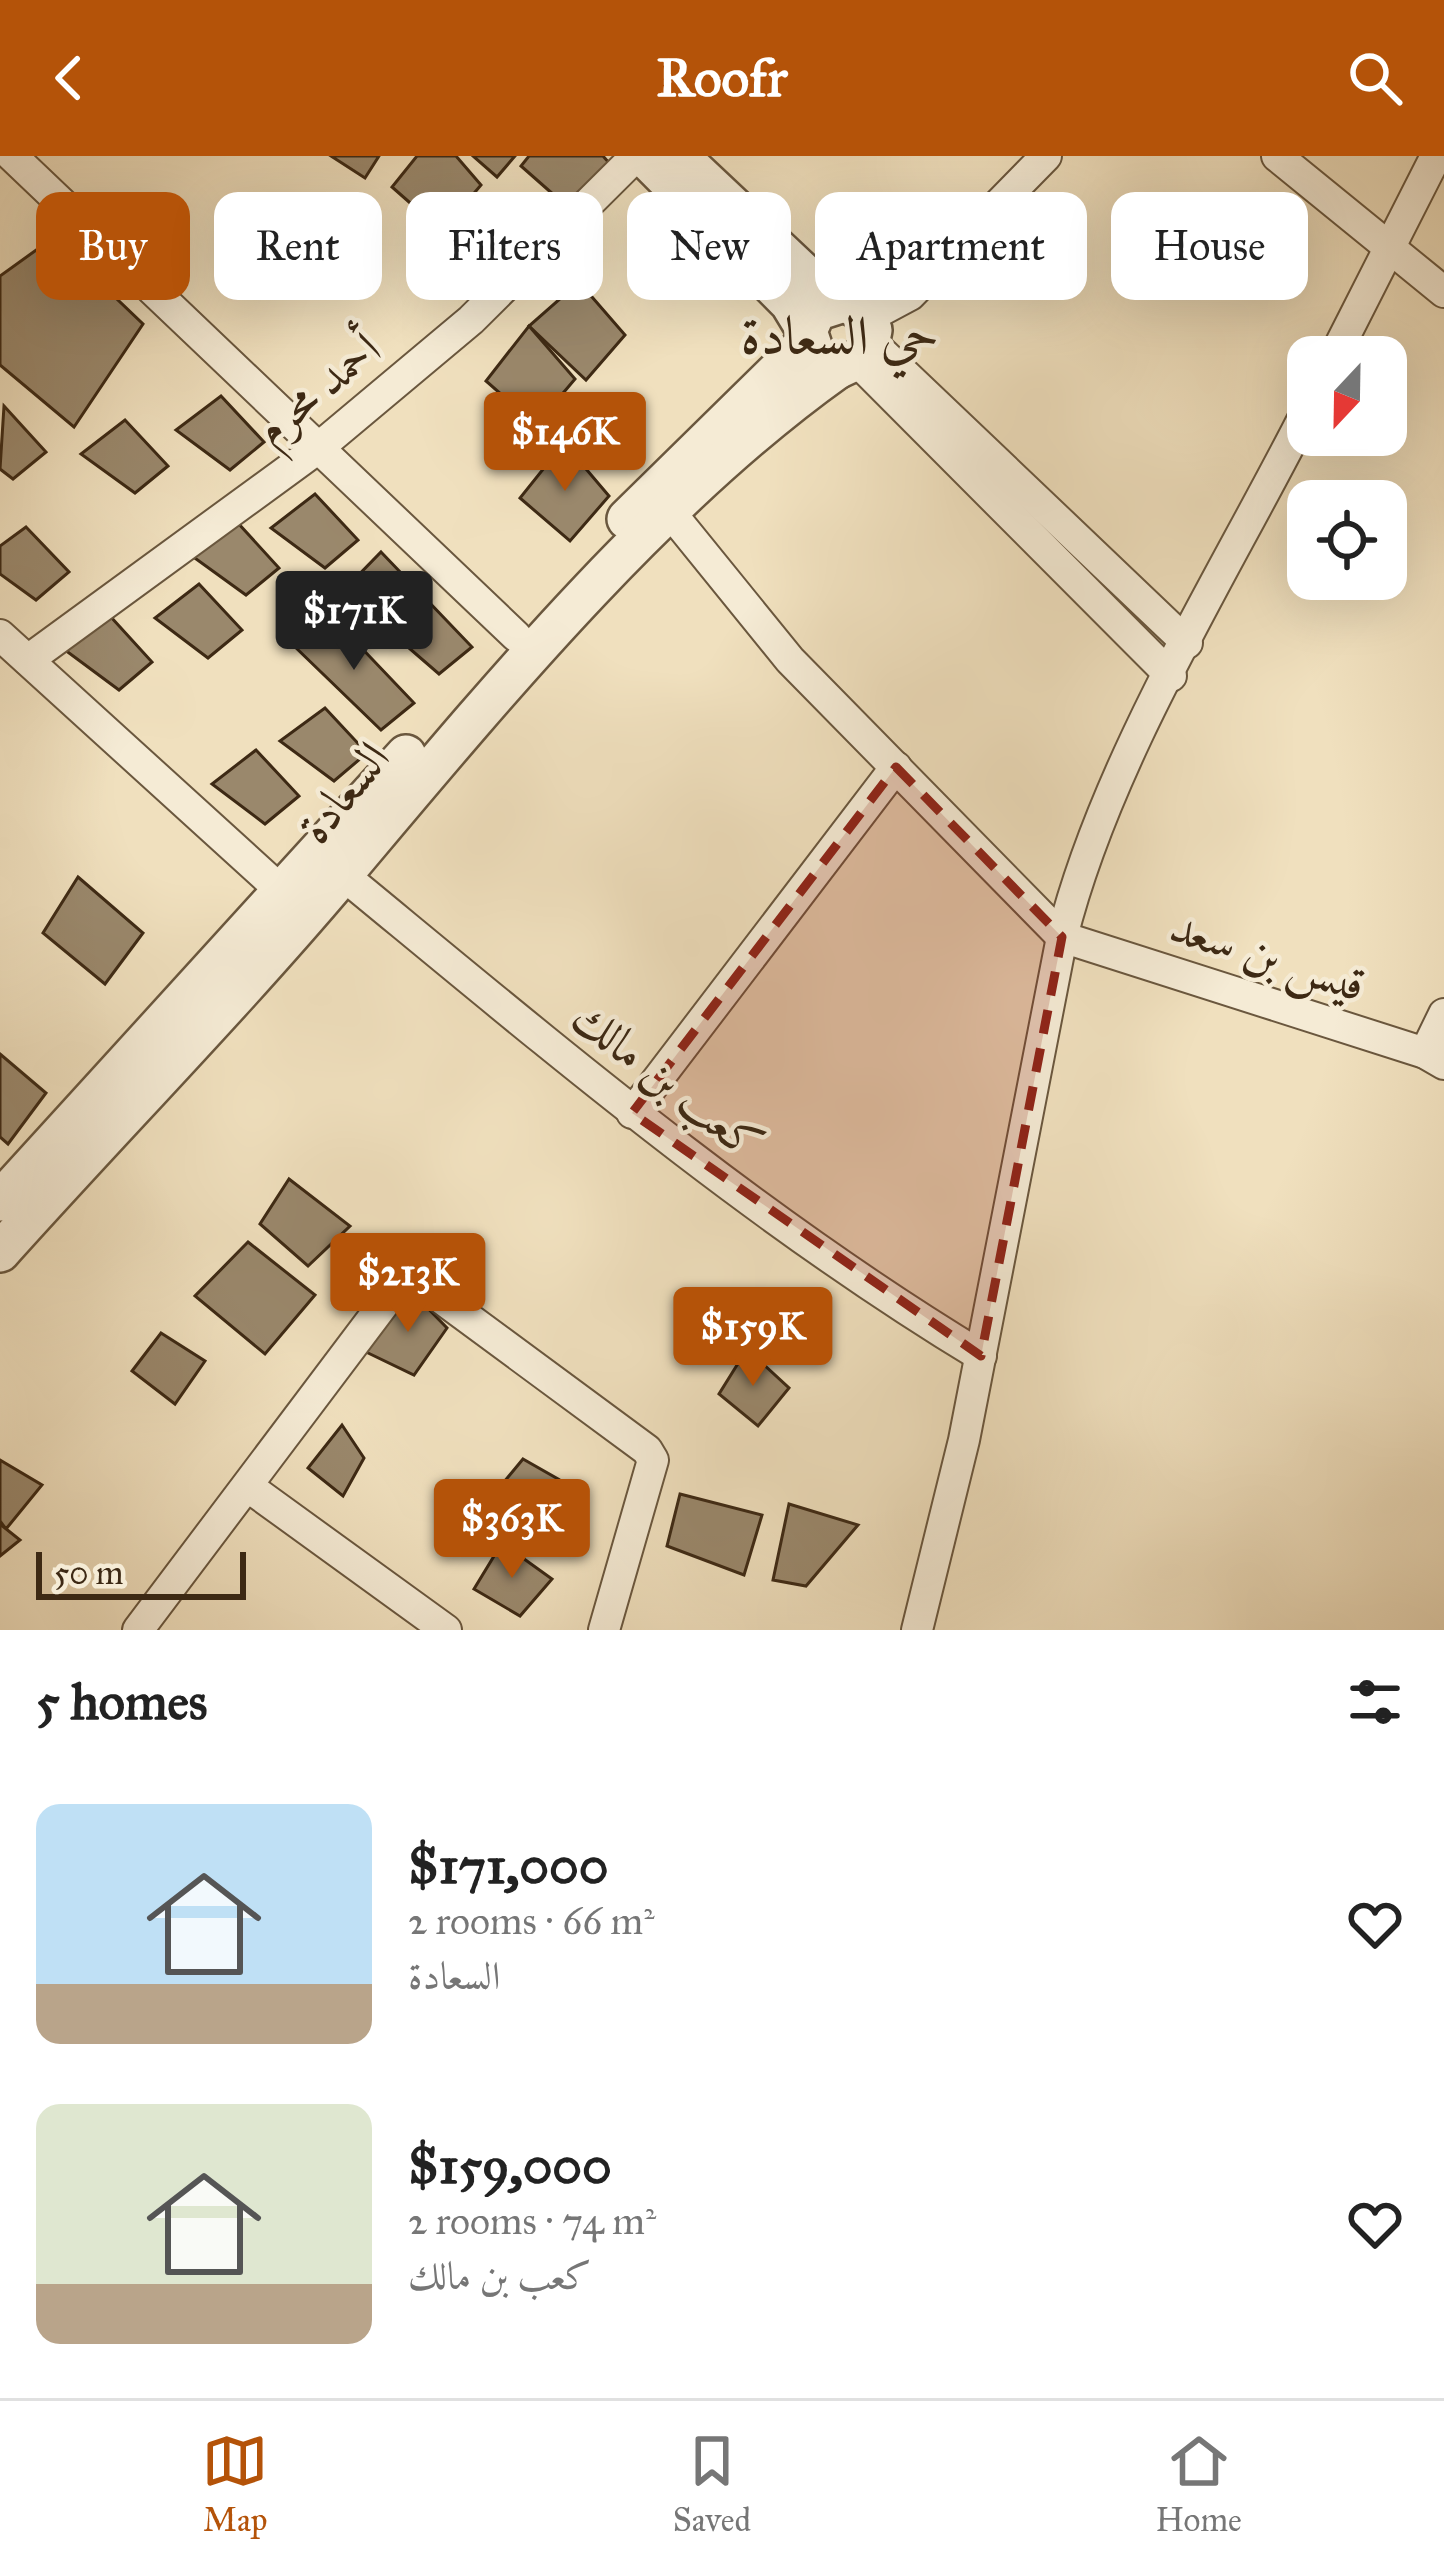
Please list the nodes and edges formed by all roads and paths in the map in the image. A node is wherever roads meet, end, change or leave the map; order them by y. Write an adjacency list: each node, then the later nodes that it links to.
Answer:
1 (12, 156): 12 (street)
2 (640, 156): 10 (street); 12 (street, أحمد محرم)
3 (679, 156): 11 (street)
4 (1046, 156): 11 (street, السعادة)
5 (1277, 156): 7 (street)
6 (1436, 156): 7 (street)
7 (1390, 248): 8 (street); 9 (street)
8 (1444, 292)
9 (1345, 336)
10 (807, 337): 11 (street); 11 (street, السعادة); 16 (street, السعادة)
11 (856, 339): 14 (street, السعادة); 17 (street); 19 (street)
12 (317, 449): 16 (street); 18 (street, أحمد محرم)
13 (1287, 450): 17 (street)
14 (670, 512): 20 (street); 21 (street, السعادة)
15 (0, 635): 18 (street)
16 (516, 636): 21 (street, السعادة)
17 (1187, 643): 19 (street)
18 (28, 660): 22 (street)
19 (1171, 676): 23 (street)
20 (896, 767): 23 (street); 26 (street)
21 (329, 864): 22 (street, السعادة); 26 (street, كعب بن مالك)
22 (294, 901): 27 (street, السعادة)
23 (1062, 937): 25 (street, قيس بن سعد); 29 (street)
24 (1444, 1014): 25 (street)
25 (1435, 1059)
26 (632, 1114): 29 (street, كعب بن مالك)
27 (10, 1199): 28 (street, السعادة)
28 (0, 1252)
29 (981, 1357): 34 (street)
30 (250, 1488): 31 (street); 32 (street); 33 (street)
31 (138, 1630)
32 (446, 1630)
33 (604, 1630)
34 (917, 1630)

